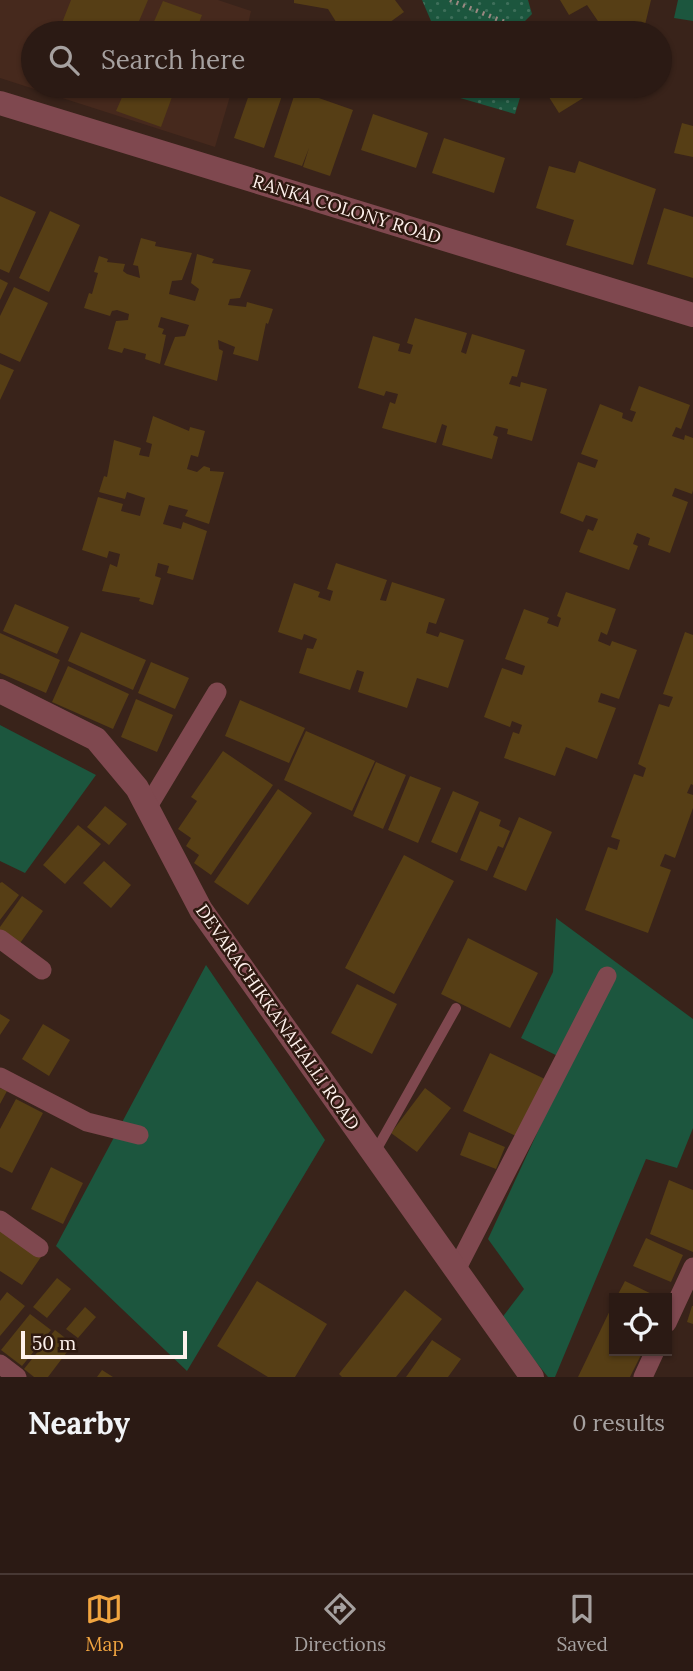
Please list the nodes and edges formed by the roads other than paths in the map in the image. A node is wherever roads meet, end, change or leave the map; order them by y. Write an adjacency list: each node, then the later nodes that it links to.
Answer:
1 (0, 103): 2 (street, RANKA COLONY ROAD)
2 (693, 314)
3 (0, 691): 5 (street, DEVARACHIKKANAHALLI ROAD)
4 (217, 692): 5 (street)
5 (147, 807): 12 (street, DEVARACHIKKANAHALLI ROAD)
6 (0, 939): 7 (street)
7 (42, 970)
8 (607, 976): 16 (street)
9 (456, 1008): 12 (lane)
10 (0, 1077): 11 (street)
11 (139, 1135)
12 (374, 1154): 16 (street, DEVARACHIKKANAHALLI ROAD)
13 (0, 1220): 14 (street)
14 (39, 1248)
15 (693, 1267): 17 (street)
16 (456, 1270): 21 (street, DEVARACHIKKANAHALLI ROAD)
17 (672, 1312)
18 (653, 1356): 22 (street)
19 (0, 1364): 20 (street)
20 (17, 1377)
21 (532, 1377)
22 (643, 1377)

